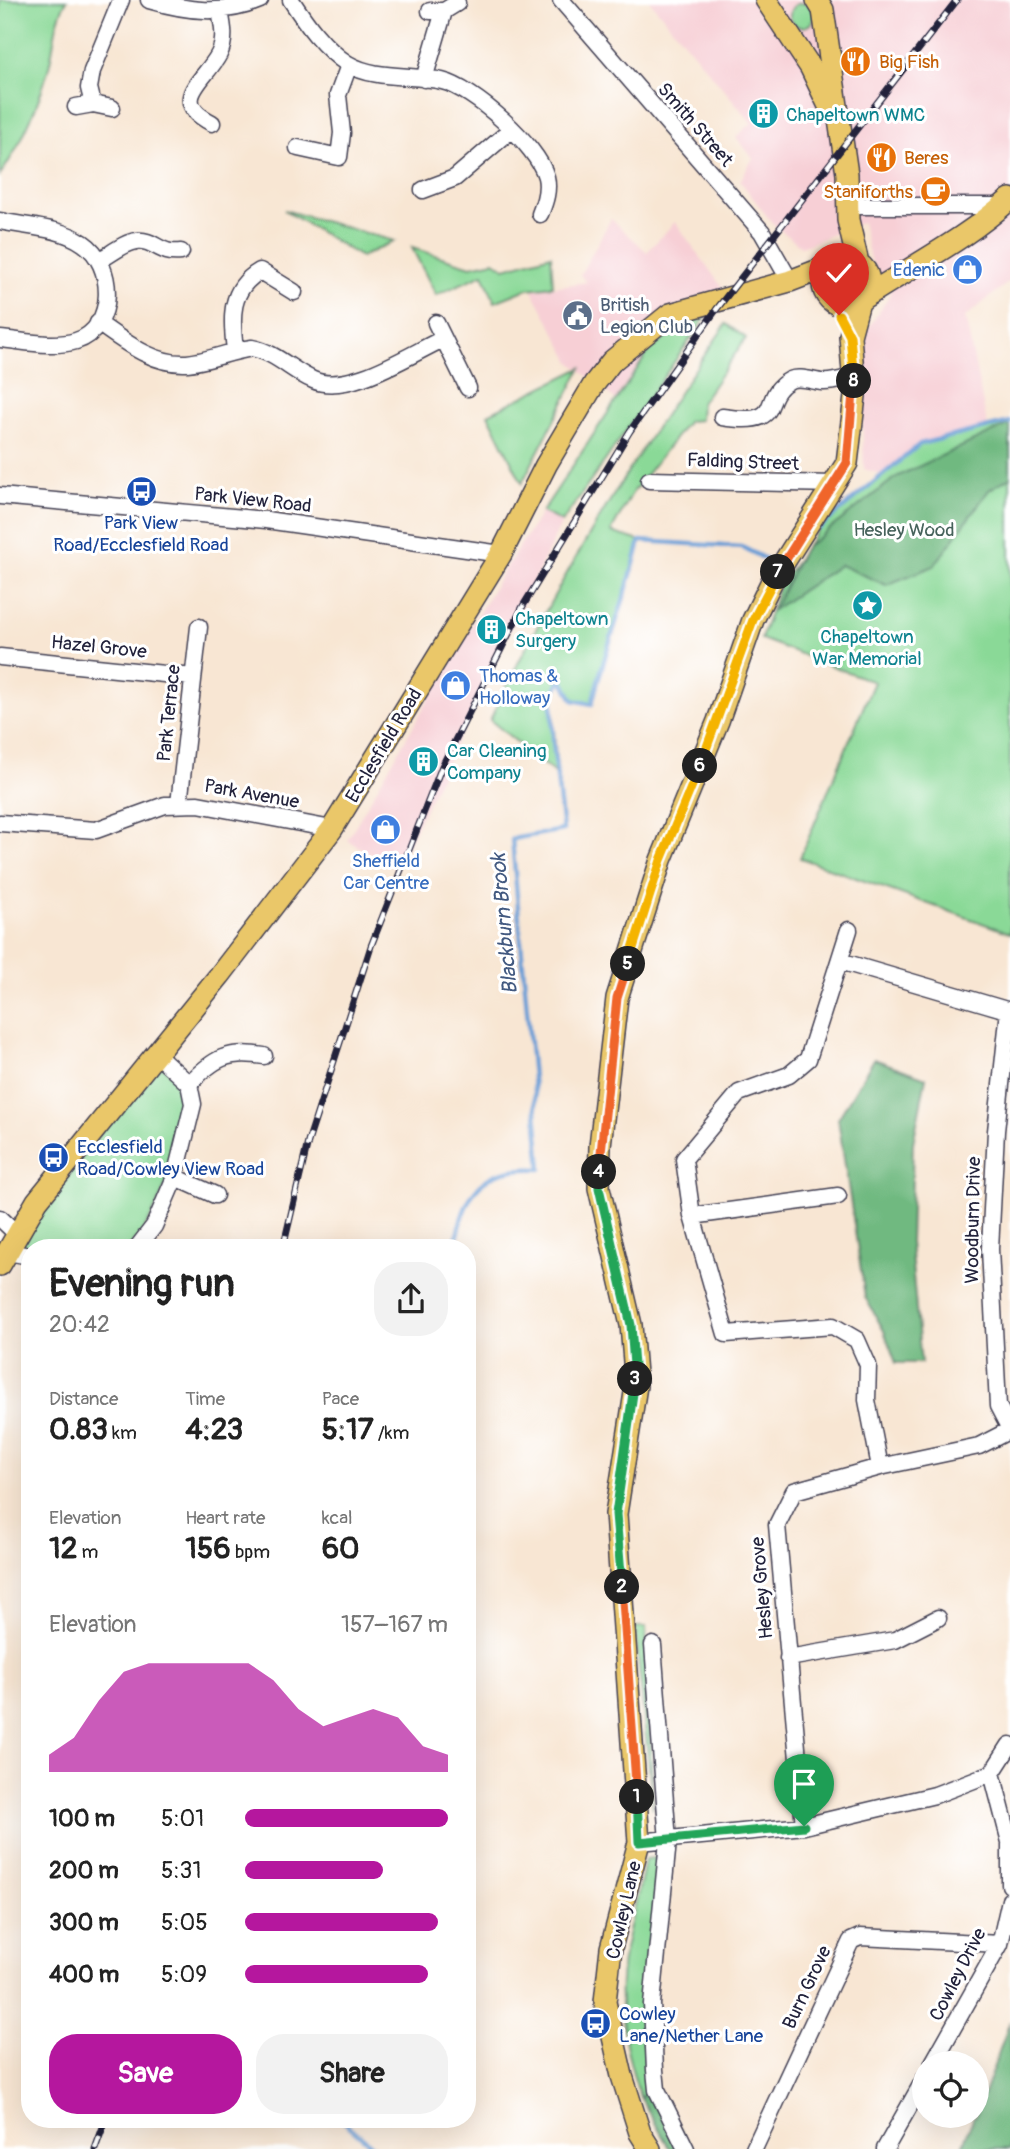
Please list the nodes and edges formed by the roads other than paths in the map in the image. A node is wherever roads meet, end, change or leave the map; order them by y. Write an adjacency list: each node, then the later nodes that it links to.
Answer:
1 (121, 0): 14 (street)
2 (149, 0): 10 (street)
3 (260, 0): 10 (street)
4 (291, 0): 12 (street)
5 (561, 0): 31 (street, Smith Street)
6 (766, 0): 11 (main road)
7 (788, 0): 11 (main road)
8 (822, 7): 11 (main road); 17 (main road)
9 (444, 8): 13 (street)
10 (220, 11): 18 (street)
11 (785, 27): 17 (main road)
12 (349, 65): 13 (street); 20 (street)
13 (424, 79): 19 (street)
14 (93, 104): 15 (street); 16 (street)
15 (76, 107)
16 (112, 108)
17 (838, 122): 23 (main road)
18 (212, 123)
19 (511, 131): 21 (street); 24 (street)
20 (298, 148)
21 (423, 190)
22 (1007, 203): 23 (street); 30 (main road)
23 (848, 213): 28 (main road); 29 (main road)
24 (540, 214)
25 (0, 221): 27 (street)
26 (181, 252): 27 (street)
27 (100, 260): 35 (street)
28 (833, 264): 29 (main road); 31 (main road, Ecclesfield Road); 33 (main road)
29 (861, 265): 30 (main road); 34 (main road)
30 (909, 266): 34 (main road)
31 (790, 281): 33 (main road); 47 (main road, Ecclesfield Road)
32 (294, 292): 40 (street)
33 (828, 297): 34 (main road); 37 (main road, Cowley Lane)
34 (862, 300): 37 (main road, Cowley Lane)
35 (98, 323): 38 (street); 40 (street)
36 (436, 323): 39 (street)
37 (850, 336): 41 (main road, Cowley Lane)
38 (0, 339)
39 (443, 339): 40 (street); 42 (street)
40 (235, 350)
41 (854, 377): 43 (street); 45 (main road, Cowley Lane)
42 (468, 387)
43 (722, 417)
44 (649, 480): 45 (street, Falding Street)
45 (835, 484): 78 (main road, Cowley Lane)
46 (0, 496): 47 (street, Park View Road)
47 (501, 554): 53 (main road, Ecclesfield Road)
48 (199, 627): 50 (street, Park Terrace)
49 (0, 657): 50 (street, Hazel Grove)
50 (193, 677): 51 (street, Park Terrace)
51 (179, 804): 52 (street, Park Avenue); 53 (street, Park Avenue)
52 (0, 823)
53 (332, 830): 57 (main road, Ecclesfield Road)
54 (849, 930): 55 (street)
55 (840, 961): 56 (street); 63 (street)
56 (1009, 1011): 68 (street, Woodburn Drive)
57 (156, 1054): 59 (street); 66 (main road, Ecclesfield Road)
58 (264, 1056): 59 (street)
59 (189, 1084): 60 (street)
60 (175, 1177): 61 (street); 65 (street)
61 (218, 1196)
62 (838, 1196): 63 (street)
63 (692, 1216): 70 (street)
64 (0, 1218): 66 (street)
65 (144, 1239)
66 (8, 1251)
67 (1010, 1337): 68 (street)
68 (993, 1338): 69 (street, Woodburn Drive)
69 (1010, 1430): 70 (street, Hesley Grove)
70 (880, 1467): 73 (street, Hesley Grove)
71 (938, 1618): 73 (street)
72 (653, 1645): 77 (street)
73 (788, 1658): 76 (street, Hesley Grove)
74 (1010, 1745): 75 (street)
75 (992, 1773): 76 (street); 79 (street)
76 (804, 1826): 77 (street)
77 (668, 1841): 78 (street); 85 (street)
78 (639, 1842): 84 (main road, Cowley Lane)
79 (1010, 1885)
80 (1010, 1900): 81 (street, Cowley Drive)
81 (1000, 1944): 82 (street, Cowley Drive); 86 (street, Burn Grove)
82 (940, 2051)
83 (912, 2101): 87 (street)
84 (650, 2149)
85 (686, 2149)
86 (754, 2149)
87 (885, 2149)

